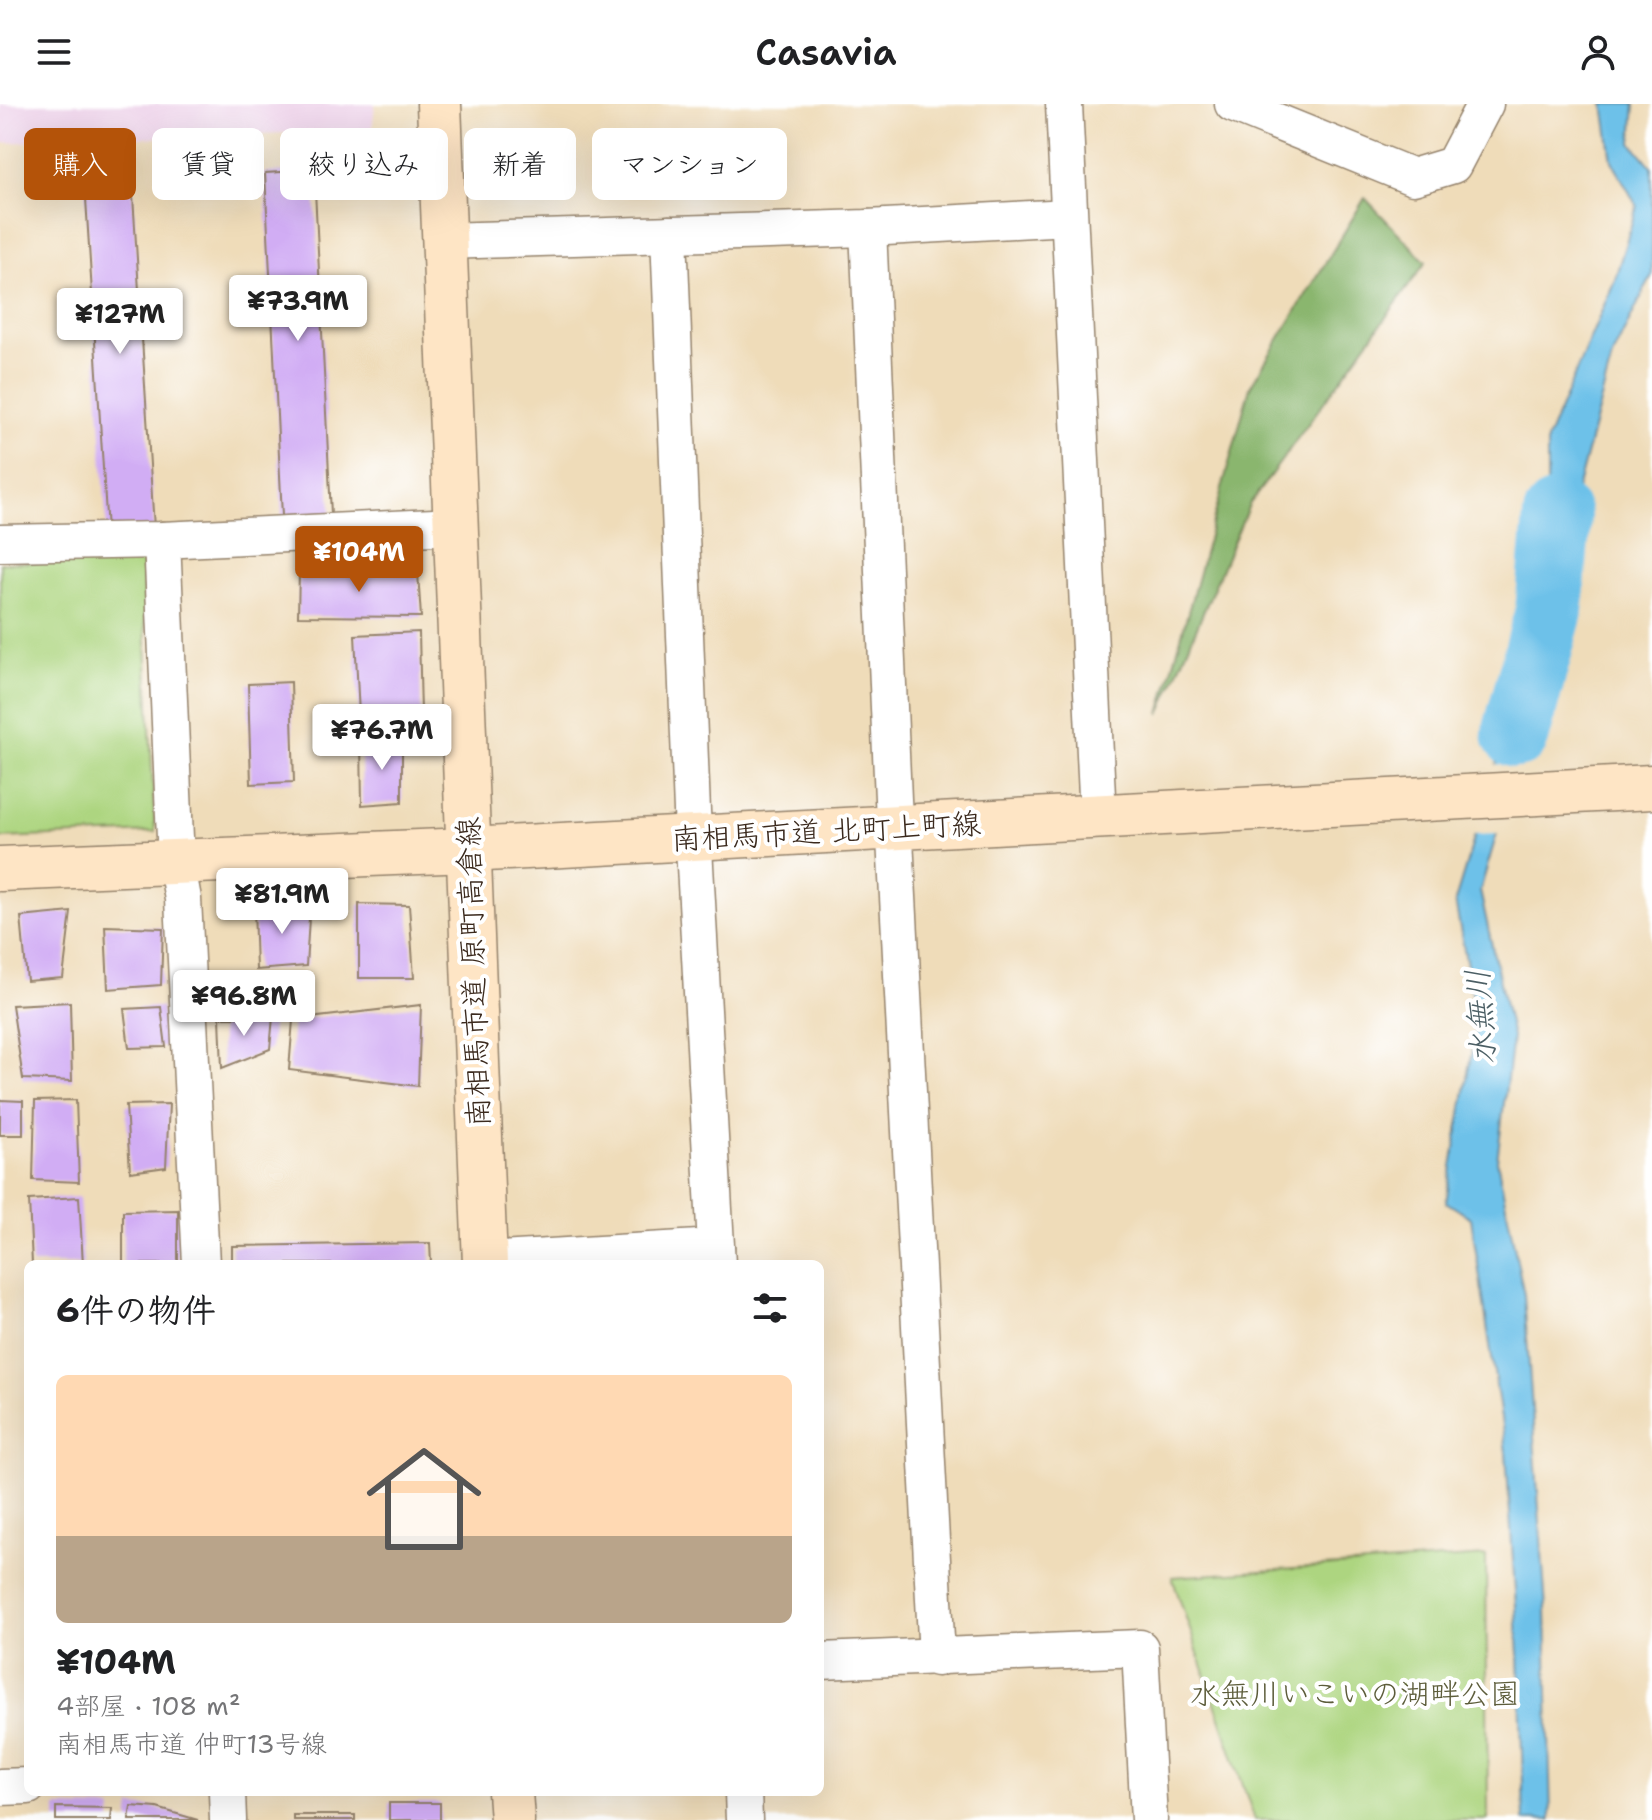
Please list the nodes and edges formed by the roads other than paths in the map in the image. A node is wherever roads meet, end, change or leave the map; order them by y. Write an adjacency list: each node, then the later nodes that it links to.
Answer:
1 (439, 104): 8 (street, 南相馬市道 原町高倉線)
2 (1064, 104): 5 (street)
3 (1485, 104): 4 (street)
4 (1254, 108)
5 (1068, 217): 6 (street); 13 (street)
6 (868, 228): 7 (street); 14 (street)
7 (669, 234): 8 (street); 15 (street)
8 (443, 241): 9 (street, 南相馬市道 原町高倉線)
9 (455, 526): 10 (street); 16 (street, 南相馬市道 原町高倉線)
10 (162, 540): 11 (street); 17 (street)
11 (0, 543)
12 (1652, 787): 13 (street, 南相馬市道 北町上町線)
13 (1114, 816): 14 (street, 南相馬市道 北町上町線)
14 (895, 825): 15 (street, 南相馬市道 北町上町線); 23 (street)
15 (694, 838): 16 (street, 南相馬市道 北町上町線); 19 (street)
16 (469, 850): 17 (street, 南相馬市道 北町上町線); 21 (street, 南相馬市道 原町高倉線)
17 (176, 861): 18 (street, 南相馬市道 北町上町線); 20 (street)
18 (0, 869)
19 (717, 1255): 22 (street)
20 (201, 1260)
21 (485, 1260)
22 (551, 1260)
23 (937, 1658): 24 (street); 33 (street)
24 (824, 1661)
25 (24, 1786): 26 (street)
26 (0, 1787)
27 (227, 1796): 30 (street)
28 (510, 1796): 31 (street)
29 (743, 1796): 32 (street)
30 (228, 1820)
31 (512, 1820)
32 (744, 1820)
33 (1149, 1820)

